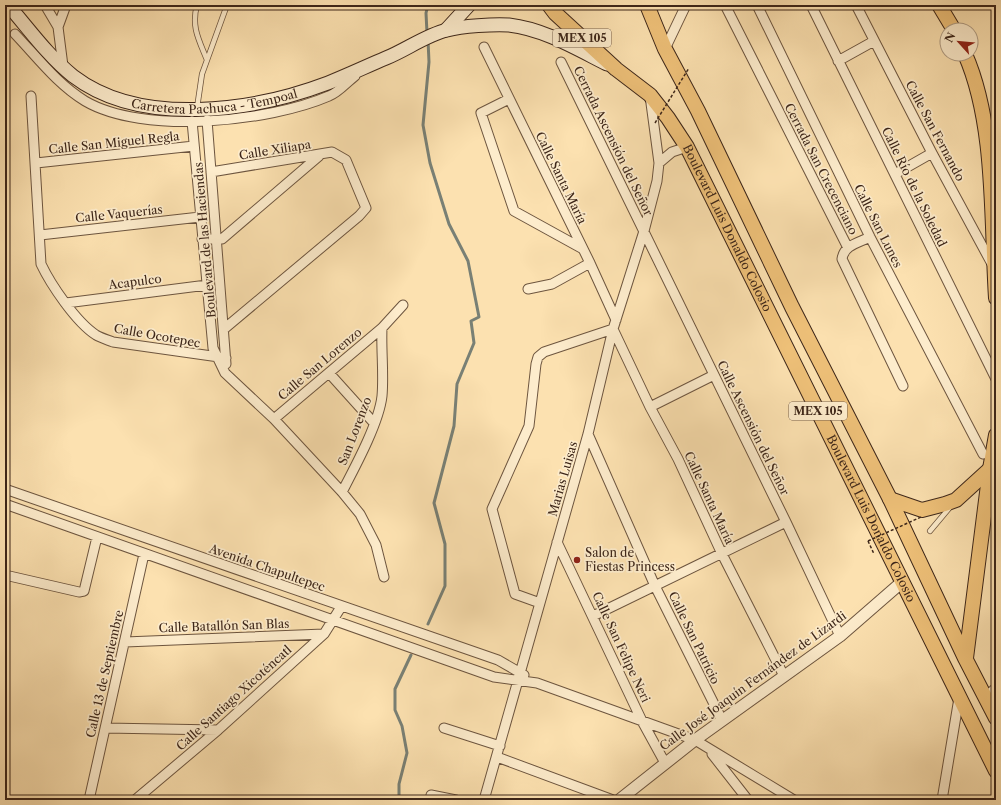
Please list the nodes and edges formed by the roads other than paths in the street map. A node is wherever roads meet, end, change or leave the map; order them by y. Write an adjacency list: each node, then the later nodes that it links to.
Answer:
1 (8, 5): 27 (main road, Carretera Pachuca - Tempoal / MEX 105)
2 (45, 5): 16 (street)
3 (66, 5): 16 (street)
4 (198, 5): 22 (lane)
5 (227, 5): 22 (lane)
6 (469, 5): 17 (main road, Carretera Pachuca - Tempoal / MEX 105)
7 (549, 5): 28 (main road, MEX 105)
8 (647, 5): 21 (main road, Boulevard Luis Donaldo Colosio / MEX 105)
9 (686, 5): 21 (street)
10 (725, 5): 48 (street, Cerrada San Crecenciano)
11 (757, 5): 45 (street, Calle San Lunes)
12 (811, 5): 23 (street, Calle Río de la Soledad)
13 (856, 5): 19 (street, Calle San Fernando)
14 (939, 5): 15 (main road)
15 (949, 22)
16 (58, 27): 27 (street)
17 (442, 32): 26 (main road, Carretera Pachuca - Tempoal / MEX 105); 28 (main road, Carretera Pachuca - Tempoal / MEX 105)
18 (15, 34): 32 (street)
19 (874, 41): 23 (street); 36 (street, Calle San Fernando)
20 (484, 47): 31 (street, Calle Santa María)
21 (665, 49): 78 (main road, Boulevard Luis Donaldo Colosio / MEX 105)
22 (207, 60): 32 (lane)
23 (838, 61): 41 (street, Calle Río de la Soledad)
24 (562, 62): 43 (street, Cerrada Ascensión del Señor)
25 (967, 62): 51 (main road)
26 (371, 64): 32 (main road, Carretera Pachuca - Tempoal / MEX 105); 33 (street)
27 (63, 66): 32 (main road, Carretera Pachuca - Tempoal / MEX 105)
28 (616, 69): 29 (main road, Boulevard Luis Donaldo Colosio / MEX 105)
29 (650, 95): 35 (main road, Boulevard Luis Donaldo Colosio / MEX 105); 39 (street, Marias Luisas)
30 (31, 96): 38 (street, Calle Ocotepec)
31 (509, 99): 49 (street, Calle Santa María); 49 (street)
32 (194, 115): 33 (street); 34 (street, Boulevard de las Haciendas)
33 (207, 120): 40 (street, Boulevard de las Haciendas)
34 (194, 146): 38 (street, Calle San Miguel Regla); 42 (street, Boulevard de las Haciendas)
35 (687, 147): 39 (street); 89 (main road, Boulevard Luis Donaldo Colosio / MEX 105)
36 (932, 153): 41 (street); 51 (street, Calle San Fernando)
37 (320, 155): 40 (street, Calle Xiliapa); 46 (street); 60 (street, Calle Xiliapa)
38 (36, 163): 44 (street, Calle Ocotepec)
39 (659, 163): 43 (street, Marias Luisas)
40 (211, 172): 46 (street, Boulevard de las Haciendas)
41 (894, 174): 66 (street, Calle Río de la Soledad)
42 (200, 217): 44 (street, Calle Vaquerías); 47 (street, Boulevard de las Haciendas)
43 (644, 231): 57 (street, Marias Luisas); 65 (street, Calle Ascensión del Señor)
44 (40, 235): 55 (street, Calle Ocotepec)
45 (870, 237): 48 (street); 73 (street, Calle San Lunes)
46 (216, 238): 47 (street); 60 (street, Boulevard de las Haciendas)
47 (202, 239): 52 (street, Boulevard de las Haciendas)
48 (848, 248): 67 (street, Cerrada San Crecenciano)
49 (584, 249): 50 (street, Calle Santa María)
50 (590, 263): 53 (street); 57 (street, Calle Santa María)
51 (994, 267): 54 (main road)
52 (207, 285): 55 (street, Acapulco); 61 (street, Boulevard de las Haciendas)
53 (528, 289)
54 (996, 298)
55 (66, 303): 61 (street, Calle Ocotepec)
56 (403, 305): 58 (street, Calle San Lorenzo)
57 (616, 320): 59 (street, Marias Luisas)
58 (382, 328): 64 (street, Calle San Lorenzo); 70 (street, San Lorenzo)
59 (613, 329): 68 (street, Calle Santa María); 71 (street, Marias Luisas); 91 (street)
60 (224, 330): 62 (street, Boulevard de las Haciendas)
61 (216, 357): 62 (street, Calle Ocotepec); 63 (street)
62 (226, 358): 63 (street)
63 (226, 373): 69 (street)
64 (329, 373): 69 (street, Calle San Lorenzo); 70 (street)
65 (714, 376): 68 (street); 81 (street, Calle Ascensión del Señor)
66 (996, 379)
67 (903, 386)
68 (650, 407): 86 (street, Calle Santa María)
69 (274, 419): 77 (street)
70 (374, 423): 77 (street, San Lorenzo)
71 (588, 434): 84 (street, Marias Luisas); 90 (street, Calle San Patricio)
72 (996, 442): 74 (main road)
73 (983, 454)
74 (990, 469): 76 (main road); 79 (main road)
75 (5, 489): 92 (street, Avenida Chapultepec)
76 (991, 491): 98 (main road)
77 (342, 492): 88 (street)
78 (890, 499): 79 (main road); 98 (main road, Boulevard Luis Donaldo Colosio / MEX 105)
79 (956, 500): 82 (lane)
80 (5, 504): 83 (street)
81 (786, 522): 86 (street); 96 (street, Calle Ascensión del Señor)
82 (930, 531)
83 (97, 537): 85 (street); 87 (street)
84 (557, 542): 91 (street, Marias Luisas); 93 (street, Calle San Felipe Neri)
85 (144, 554): 94 (street); 97 (street, Calle 13 de Septiembre)
86 (722, 554): 90 (street); 100 (street, Calle Santa María)
87 (5, 575)
88 (384, 577)
89 (902, 582): 96 (street, Calle José Joaquín Fernández de Lizardi); 102 (main road, Boulevard Luis Donaldo Colosio / MEX 105)
90 (655, 586): 93 (street); 104 (street, Calle San Patricio)
91 (540, 603): 99 (street, Marias Luisas)
92 (341, 607): 94 (street, Calle Santiago Xicoténcatl); 99 (street, Avenida Chapultepec)
93 (593, 616): 105 (street, Calle San Felipe Neri)
94 (334, 620): 95 (street, Calle Santiago Xicoténcatl); 99 (street)
95 (324, 634): 97 (street, Calle Batallón San Blas); 108 (street, Calle Santiago Xicoténcatl)
96 (840, 636): 100 (street, Calle José Joaquín Fernández de Lizardi)
97 (124, 642): 106 (street, Calle 13 de Septiembre)
98 (966, 658): 101 (main road, Boulevard Luis Donaldo Colosio / MEX 105)
99 (518, 676): 105 (street, Avenida Chapultepec); 110 (street, Marias Luisas)
100 (784, 676): 104 (street, Calle José Joaquín Fernández de Lizardi)
101 (991, 694): 103 (main road, Boulevard Luis Donaldo Colosio / MEX 105)
102 (959, 698): 114 (main road, Boulevard Luis Donaldo Colosio / MEX 105); 124 (street)
103 (996, 718)
104 (722, 720): 109 (street, Calle José Joaquín Fernández de Lizardi)
105 (642, 721): 109 (street, Avenida Chapultepec); 113 (street, Calle San Felipe Neri)
106 (105, 728): 108 (street); 117 (street, Calle 13 de Septiembre)
107 (444, 728): 110 (street)
108 (218, 730): 118 (street, Calle Santiago Xicoténcatl)
109 (695, 740): 111 (street, Avenida Chapultepec); 113 (street, Calle José Joaquín Fernández de Lizardi)
110 (500, 746): 112 (street, Marias Luisas)
111 (710, 750): 116 (street); 123 (street, Avenida Chapultepec)
112 (497, 757): 120 (street, Marias Luisas); 121 (street)
113 (665, 762): 122 (street, Calle José Joaquín Fernández de Lizardi)
114 (996, 771)
115 (431, 795): 119 (street)
116 (745, 799)
117 (89, 800)
118 (135, 800)
119 (456, 800)
120 (484, 800)
121 (613, 800)
122 (619, 800)
123 (794, 800)
124 (942, 800)

